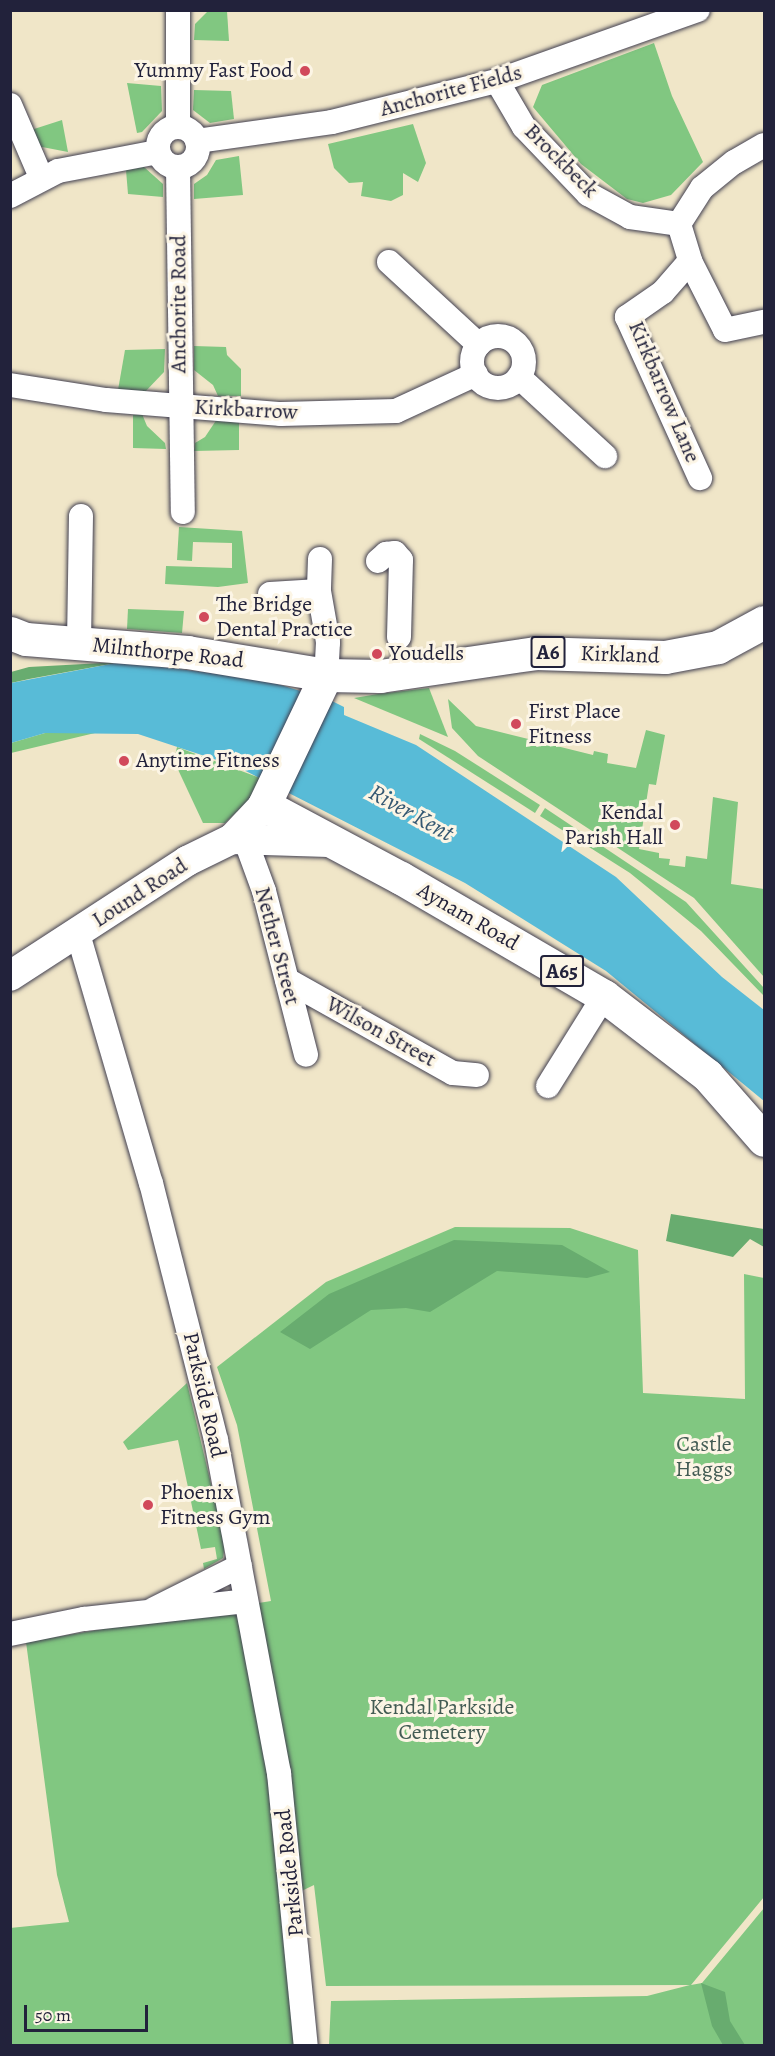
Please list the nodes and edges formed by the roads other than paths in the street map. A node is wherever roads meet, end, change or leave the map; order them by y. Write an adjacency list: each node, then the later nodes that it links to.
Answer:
1 (178, 10): 5 (street)
2 (698, 10): 3 (street, Anchorite Fields)
3 (497, 81): 5 (street, Anchorite Fields); 11 (street, Brockbeck)
4 (10, 105): 9 (street)
5 (188, 134): 7 (street); 8 (street)
6 (765, 145): 11 (street)
7 (158, 152): 8 (street); 9 (street)
8 (178, 167): 19 (street, Anchorite Road)
9 (41, 177): 10 (street)
10 (10, 196)
11 (679, 224): 12 (street)
12 (690, 261): 14 (street); 21 (street, Kirkbarrow Lane)
13 (389, 262): 15 (street)
14 (765, 322)
15 (479, 345): 16 (street); 17 (street)
16 (476, 374): 17 (street); 19 (street, Kirkbarrow)
17 (519, 377): 20 (street)
18 (10, 385): 19 (street, Kirkbarrow)
19 (179, 406): 22 (street, Anchorite Road)
20 (605, 456)
21 (700, 478)
22 (183, 512)
23 (81, 516): 30 (street)
24 (320, 559): 26 (street)
25 (378, 561): 31 (street)
26 (320, 591): 27 (street); 32 (street)
27 (270, 594)
28 (765, 622): 31 (highway, Kirkland / A6)
29 (16, 641): 30 (highway, Milnthorpe Road / A6)
30 (79, 643): 32 (highway, Milnthorpe Road / A6)
31 (400, 656): 32 (highway, Kirkland / A6)
32 (321, 685): 33 (highway, A65)
33 (268, 795): 34 (main road, Lound Road / A65); 35 (highway, Aynam Road / A65)
34 (238, 839): 35 (main road, Aynam Road / A65); 36 (main road, Lound Road / A65); 38 (street, Nether Street)
35 (329, 842): 39 (highway, Aynam Road / A65)
36 (78, 934): 37 (main road, Lound Road / A65); 44 (street, Parkside Road)
37 (10, 976)
38 (287, 980): 40 (street, Nether Street); 41 (street, Wilson Street)
39 (604, 996): 42 (street); 43 (highway, Aynam Road / A65)
40 (306, 1055)
41 (477, 1075)
42 (548, 1086)
43 (765, 1140)
44 (240, 1566): 45 (street, Parkside Road); 46 (street)
45 (246, 1601): 46 (street); 48 (street, Parkside Road)
46 (151, 1611): 47 (street)
47 (10, 1634)
48 (306, 2046)

